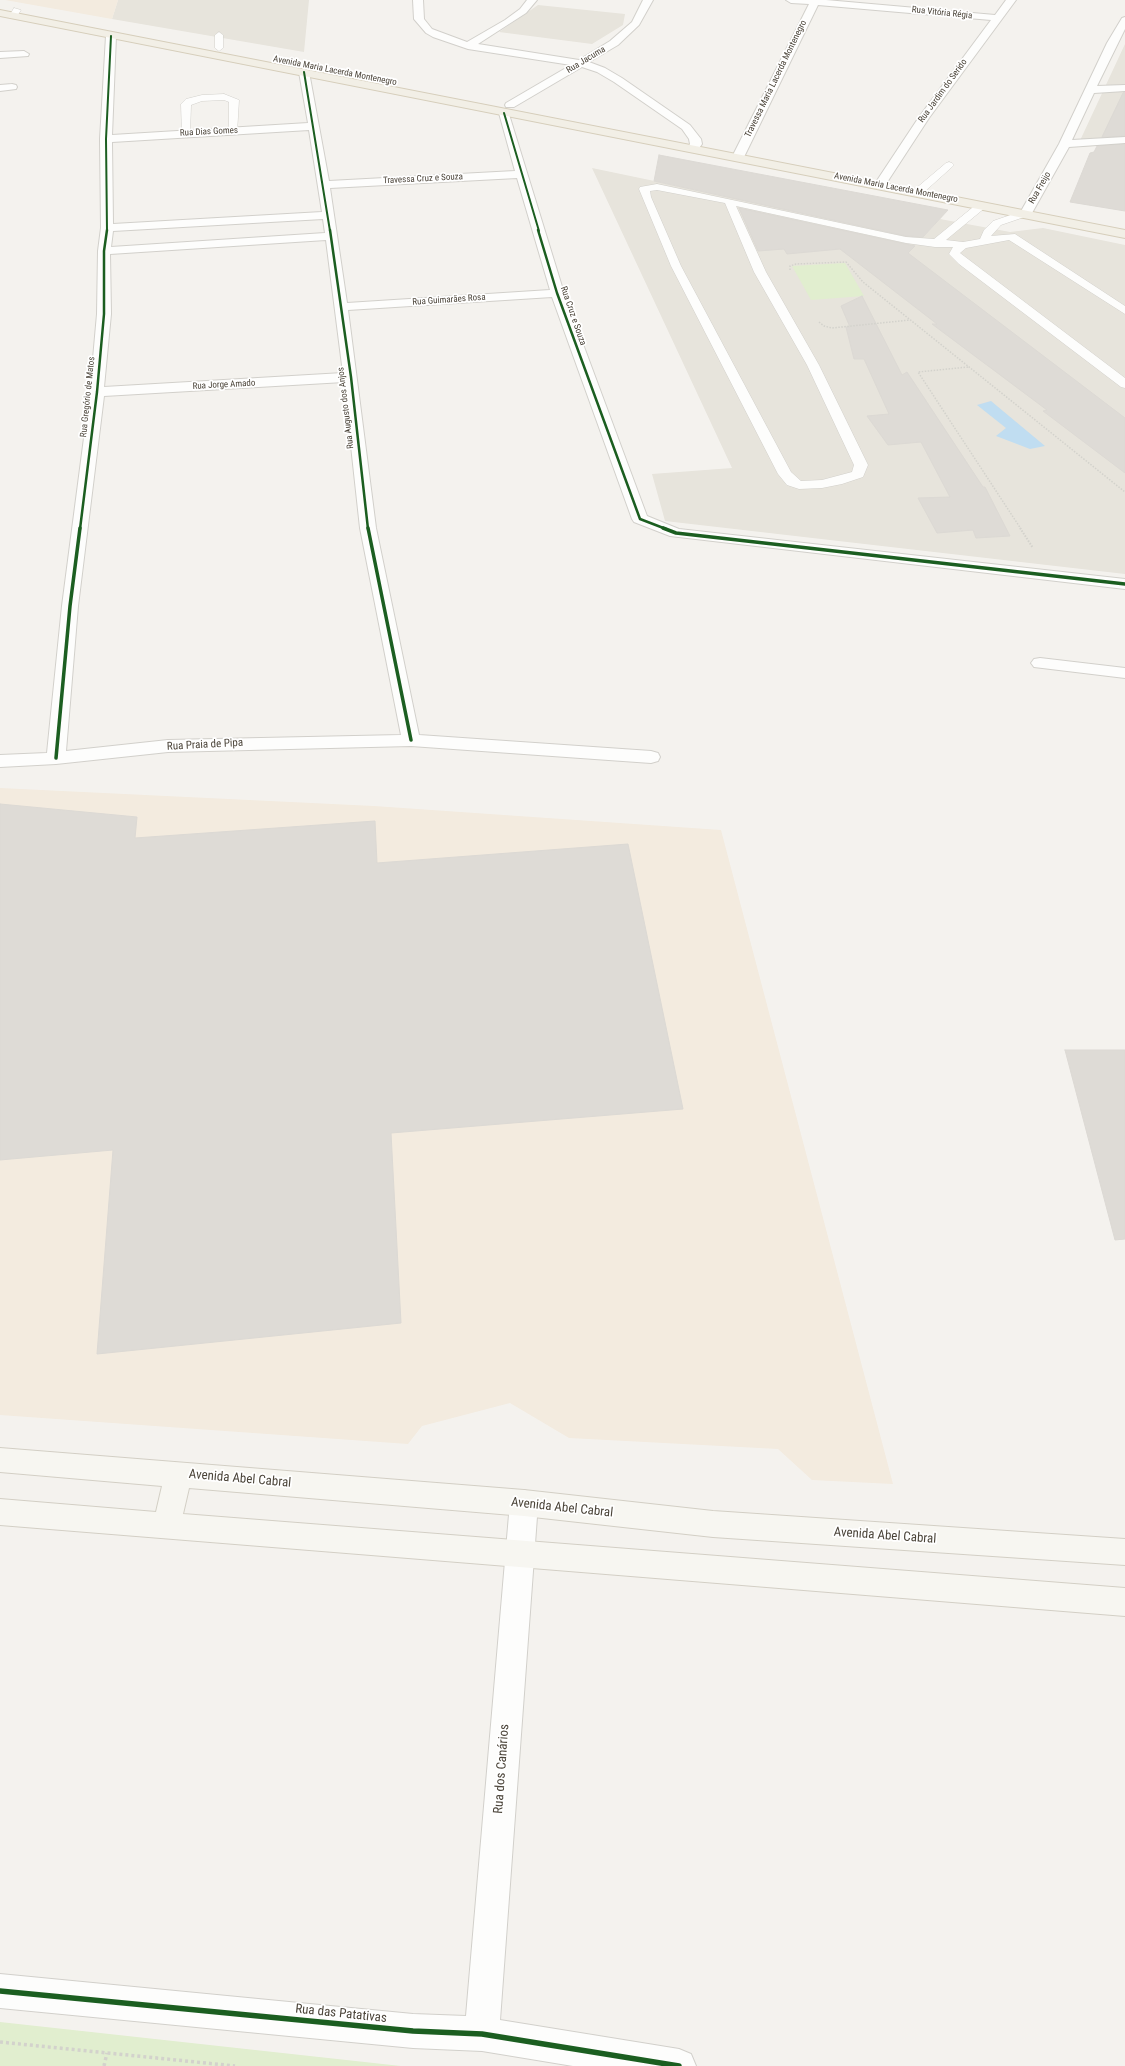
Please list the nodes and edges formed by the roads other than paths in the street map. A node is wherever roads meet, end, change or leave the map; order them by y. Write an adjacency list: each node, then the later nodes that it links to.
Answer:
1 (418, 0): 16 (street)
2 (532, 0): 16 (street)
3 (648, 0): 20 (street, Rua Jacuma)
4 (791, 0): 7 (street, Rua Vitória Régia)
5 (928, 0): 9 (street)
6 (1011, 0): 12 (street, Rua Jardim do Serido)
7 (815, 2): 9 (street, Rua Vitória Régia); 34 (street, Travessa Maria Lacerda Montenegro)
8 (0, 6): 11 (main road, Avenida Maria Lacerda Montenegro)
9 (927, 11): 12 (street, Rua Vitória Régia)
10 (0, 13): 11 (main road, Avenida Maria Lacerda Montenegro)
11 (15, 13): 15 (main road, Avenida Maria Lacerda Montenegro); 17 (main road, Avenida Maria Lacerda Montenegro)
12 (997, 18): 38 (street, Rua Jardim do Serido)
13 (1125, 20): 25 (street, Rua Freijo)
14 (219, 35): 17 (lane)
15 (111, 36): 21 (main road, Avenida Maria Lacerda Montenegro); 30 (street, Rua Gregório de Matos)
16 (468, 46): 20 (street)
17 (219, 48): 26 (main road, Avenida Maria Lacerda Montenegro)
18 (24, 54): 19 (street)
19 (0, 55)
20 (581, 63): 26 (street, Rua Jacuma); 33 (street)
21 (304, 72): 26 (main road, Avenida Maria Lacerda Montenegro); 27 (street, Rua Augusto dos Anjos)
22 (0, 88): 23 (street)
23 (12, 88)
24 (1125, 88): 25 (street)
25 (1091, 90): 32 (street, Rua Freijo)
26 (507, 109): 33 (main road, Avenida Maria Lacerda Montenegro); 36 (street, Rua Cruz e Souza)
27 (313, 126): 28 (street, Rua Dias Gomes); 37 (street, Rua Augusto dos Anjos)
28 (234, 131): 29 (street, Rua Dias Gomes); 29 (lane)
29 (185, 134): 30 (street, Rua Dias Gomes)
30 (106, 139): 44 (street, Rua Gregório de Matos)
31 (1125, 140): 32 (street)
32 (1065, 144): 42 (street, Rua Freijo)
33 (693, 149): 34 (main road, Avenida Maria Lacerda Montenegro)
34 (738, 157): 38 (main road, Avenida Maria Lacerda Montenegro)
35 (950, 165): 39 (lane)
36 (521, 174): 37 (street, Travessa Cruz e Souza); 51 (street, Rua Cruz e Souza)
37 (324, 185): 43 (street, Rua Augusto dos Anjos)
38 (880, 185): 39 (main road, Avenida Maria Lacerda Montenegro)
39 (918, 192): 41 (main road, Avenida Maria Lacerda Montenegro)
40 (729, 201): 40 (lane); 48 (lane)
41 (982, 205): 42 (main road, Avenida Maria Lacerda Montenegro); 48 (lane)
42 (1026, 213): 45 (main road, Avenida Maria Lacerda Montenegro); 47 (lane, Rua Freijo)
43 (327, 215): 44 (street); 46 (street, Rua Augusto dos Anjos)
44 (107, 228): 50 (street, Rua Gregório de Matos)
45 (1125, 234)
46 (330, 236): 50 (street); 52 (street, Rua Augusto dos Anjos)
47 (984, 241): 49 (lane); 53 (lane)
48 (935, 244): 49 (lane)
49 (962, 245): 55 (lane)
50 (104, 251): 56 (street, Rua Gregório de Matos)
51 (557, 293): 52 (street, Rua Guimarães Rosa); 57 (street, Rua Cruz e Souza)
52 (340, 307): 54 (street, Rua Augusto dos Anjos)
53 (1125, 311)
54 (351, 378): 56 (street, Rua Jorge Amado); 60 (street, Rua Augusto dos Anjos)
55 (1125, 384)
56 (97, 392): 62 (street, Rua Gregório de Matos)
57 (1125, 584)
58 (1040, 663): 59 (street)
59 (1125, 673)
60 (411, 740): 61 (street, Rua Praia de Pipa); 62 (street, Rua Praia de Pipa)
61 (651, 757)
62 (56, 758): 63 (street, Rua Praia de Pipa)
63 (0, 761)
64 (0, 1460): 65 (main road, Avenida Abel Cabral)
65 (178, 1474): 66 (main road, Avenida Abel Cabral); 68 (main road)
66 (524, 1503): 69 (main road, Avenida Abel Cabral); 70 (street, Rua dos Canários)
67 (0, 1512): 68 (main road)
68 (167, 1525): 70 (main road)
69 (1125, 1552)
70 (519, 1554): 71 (main road); 73 (street, Rua dos Canários)
71 (1125, 1602)
72 (0, 1991): 73 (street, Rua das Patativas)
73 (482, 2034): 74 (street, Rua das Patativas)
74 (679, 2066)

